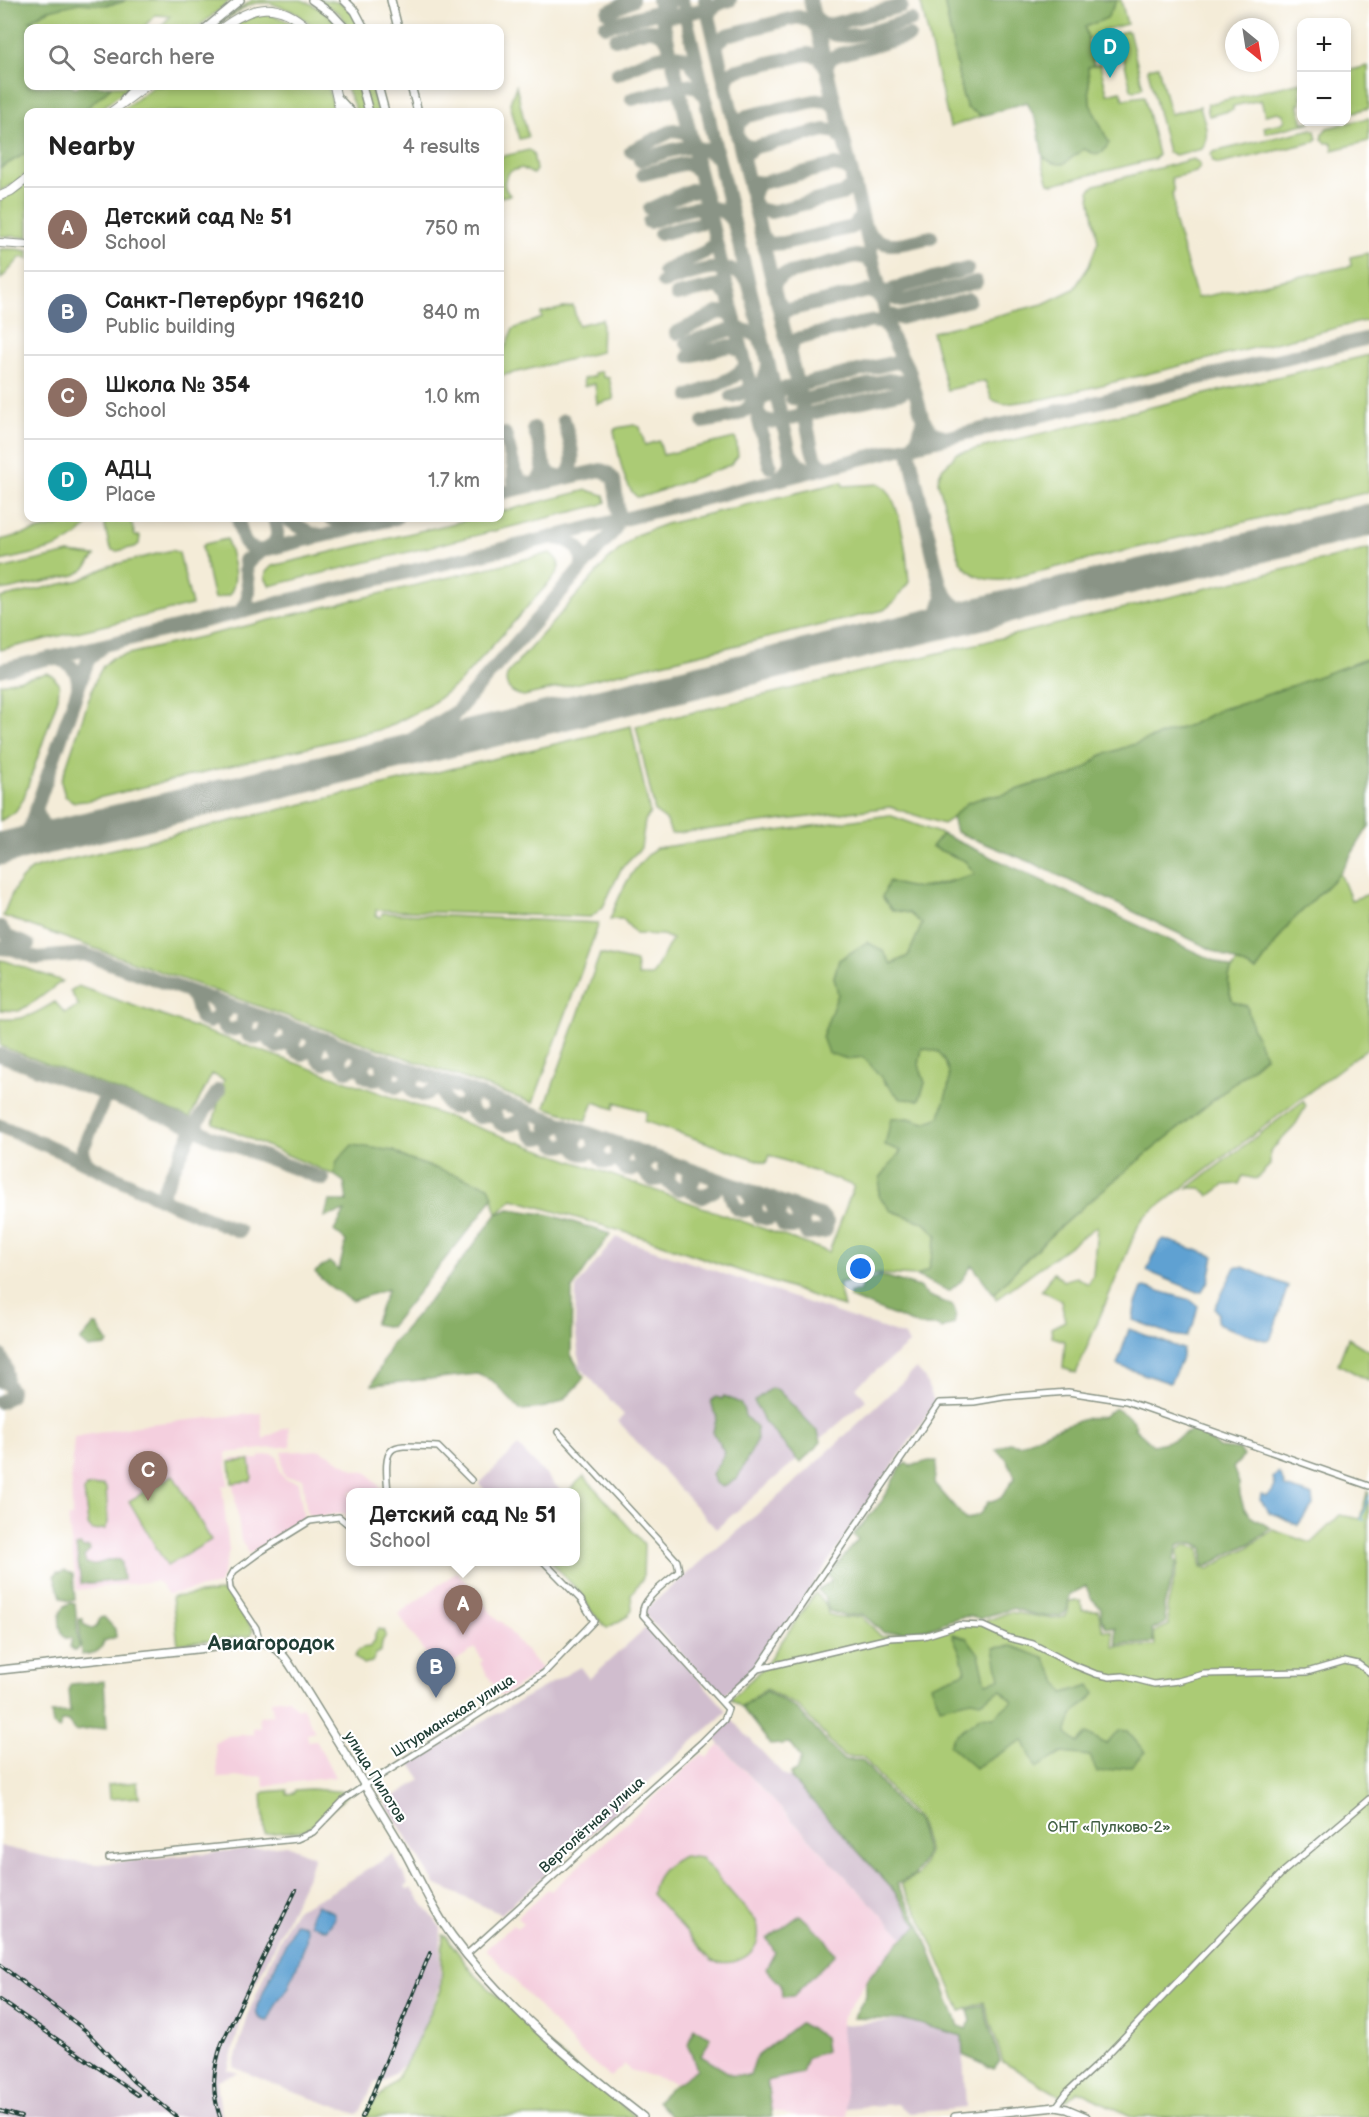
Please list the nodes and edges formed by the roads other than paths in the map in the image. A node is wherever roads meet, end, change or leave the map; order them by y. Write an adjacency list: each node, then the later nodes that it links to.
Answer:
1 (312, 0): 8 (street)
2 (344, 0): 9 (street)
3 (391, 0): 10 (street)
4 (239, 2): 5 (street)
5 (211, 24)
6 (228, 24): 7 (main road)
7 (302, 24)
8 (341, 24)
9 (362, 24)
10 (397, 24)
11 (132, 90): 17 (street)
12 (140, 90): 17 (main road)
13 (335, 90): 19 (main road)
14 (363, 90): 20 (street)
15 (380, 90): 21 (street)
16 (412, 90): 22 (street)
17 (118, 106): 18 (main road)
18 (116, 108)
19 (346, 108)
20 (368, 108)
21 (384, 108)
22 (417, 108)
23 (24, 181): 24 (main road)
24 (0, 196)
25 (0, 243): 26 (main road)
26 (24, 245)
27 (558, 1432): 37 (street)
28 (471, 1480): 30 (street)
29 (1369, 1486): 34 (street)
30 (388, 1488)
31 (346, 1522): 33 (street)
32 (548, 1566): 38 (street, Штурманская улица)
33 (261, 1642): 35 (street); 38 (street, улица Пилотов)
34 (758, 1669): 36 (street); 37 (street)
35 (0, 1670)
36 (1369, 1672)
37 (723, 1701): 41 (street, Вертолётная улица)
38 (364, 1786): 40 (street, Штурманская улица); 41 (street, улица Пилотов)
39 (1369, 1799): 42 (street)
40 (109, 1858)
41 (467, 1954): 44 (street, улица Пилотов)
42 (1056, 2108): 43 (street); 46 (street)
43 (974, 2116): 45 (street)
44 (643, 2117)
45 (955, 2117)
46 (1086, 2117)

